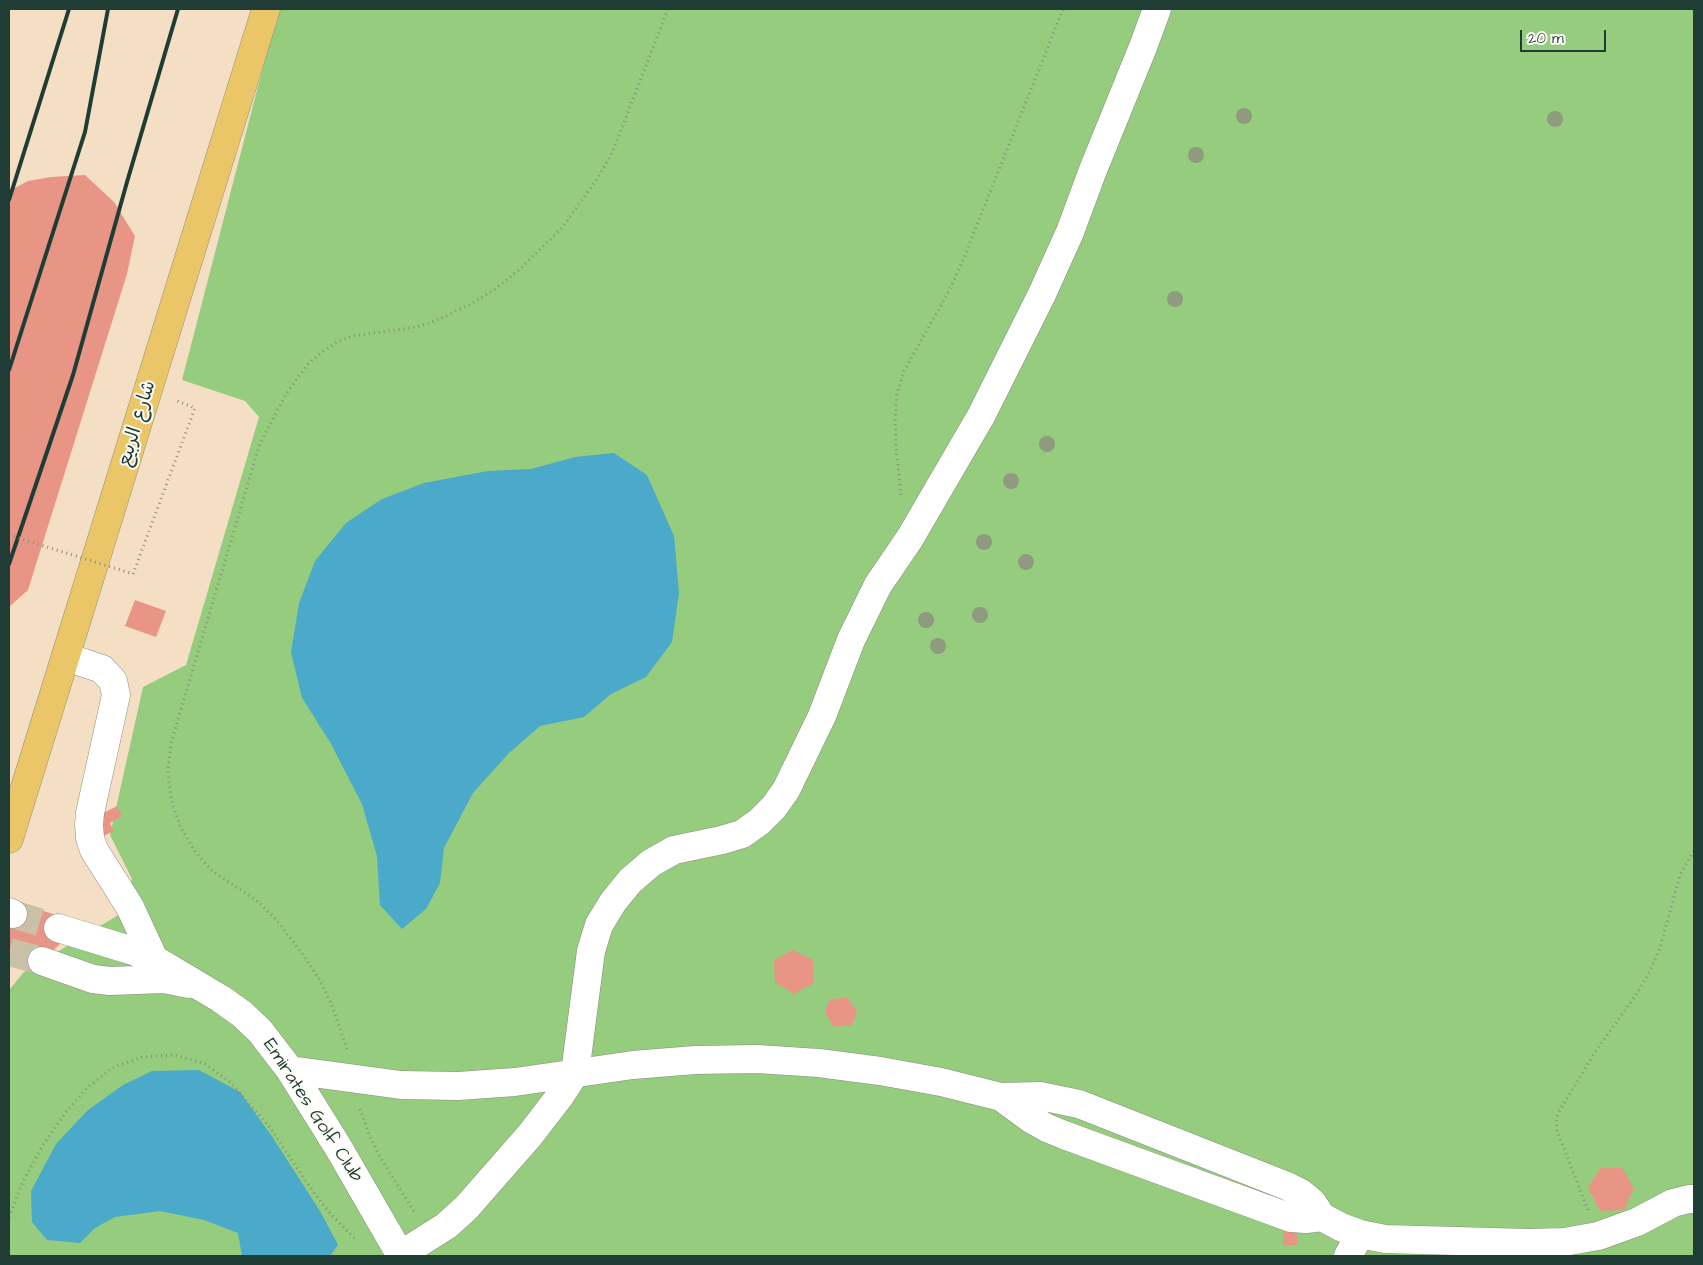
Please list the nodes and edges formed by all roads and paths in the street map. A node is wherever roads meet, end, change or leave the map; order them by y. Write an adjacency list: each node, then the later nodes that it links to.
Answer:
1 (266, 9): 8 (main road, شارع الربيع)
2 (668, 9): 17 (path)
3 (1063, 9): 7 (path)
4 (1157, 9): 7 (lane)
5 (195, 408): 6 (path, bridge)
6 (9, 535)
7 (910, 538): 16 (lane)
8 (66, 657): 9 (main road, شارع الربيع); 12 (lane)
9 (9, 839)
10 (1694, 851): 20 (path)
11 (58, 928): 12 (lane, Emirates Golf Club)
12 (154, 959): 14 (lane, Emirates Golf Club)
13 (42, 961): 14 (lane, Emirates Golf Club)
14 (200, 987): 15 (lane, Emirates Golf Club)
15 (290, 1070): 17 (lane); 24 (lane, Emirates Golf Club)
16 (575, 1073): 17 (lane); 21 (lane); 23 (lane)
17 (353, 1080): 21 (path)
18 (1694, 1199): 20 (lane)
19 (9, 1217): 22 (path)
20 (1598, 1236): 23 (lane)
21 (431, 1237): 24 (lane)
22 (359, 1242)
23 (1354, 1245)
24 (401, 1256)

